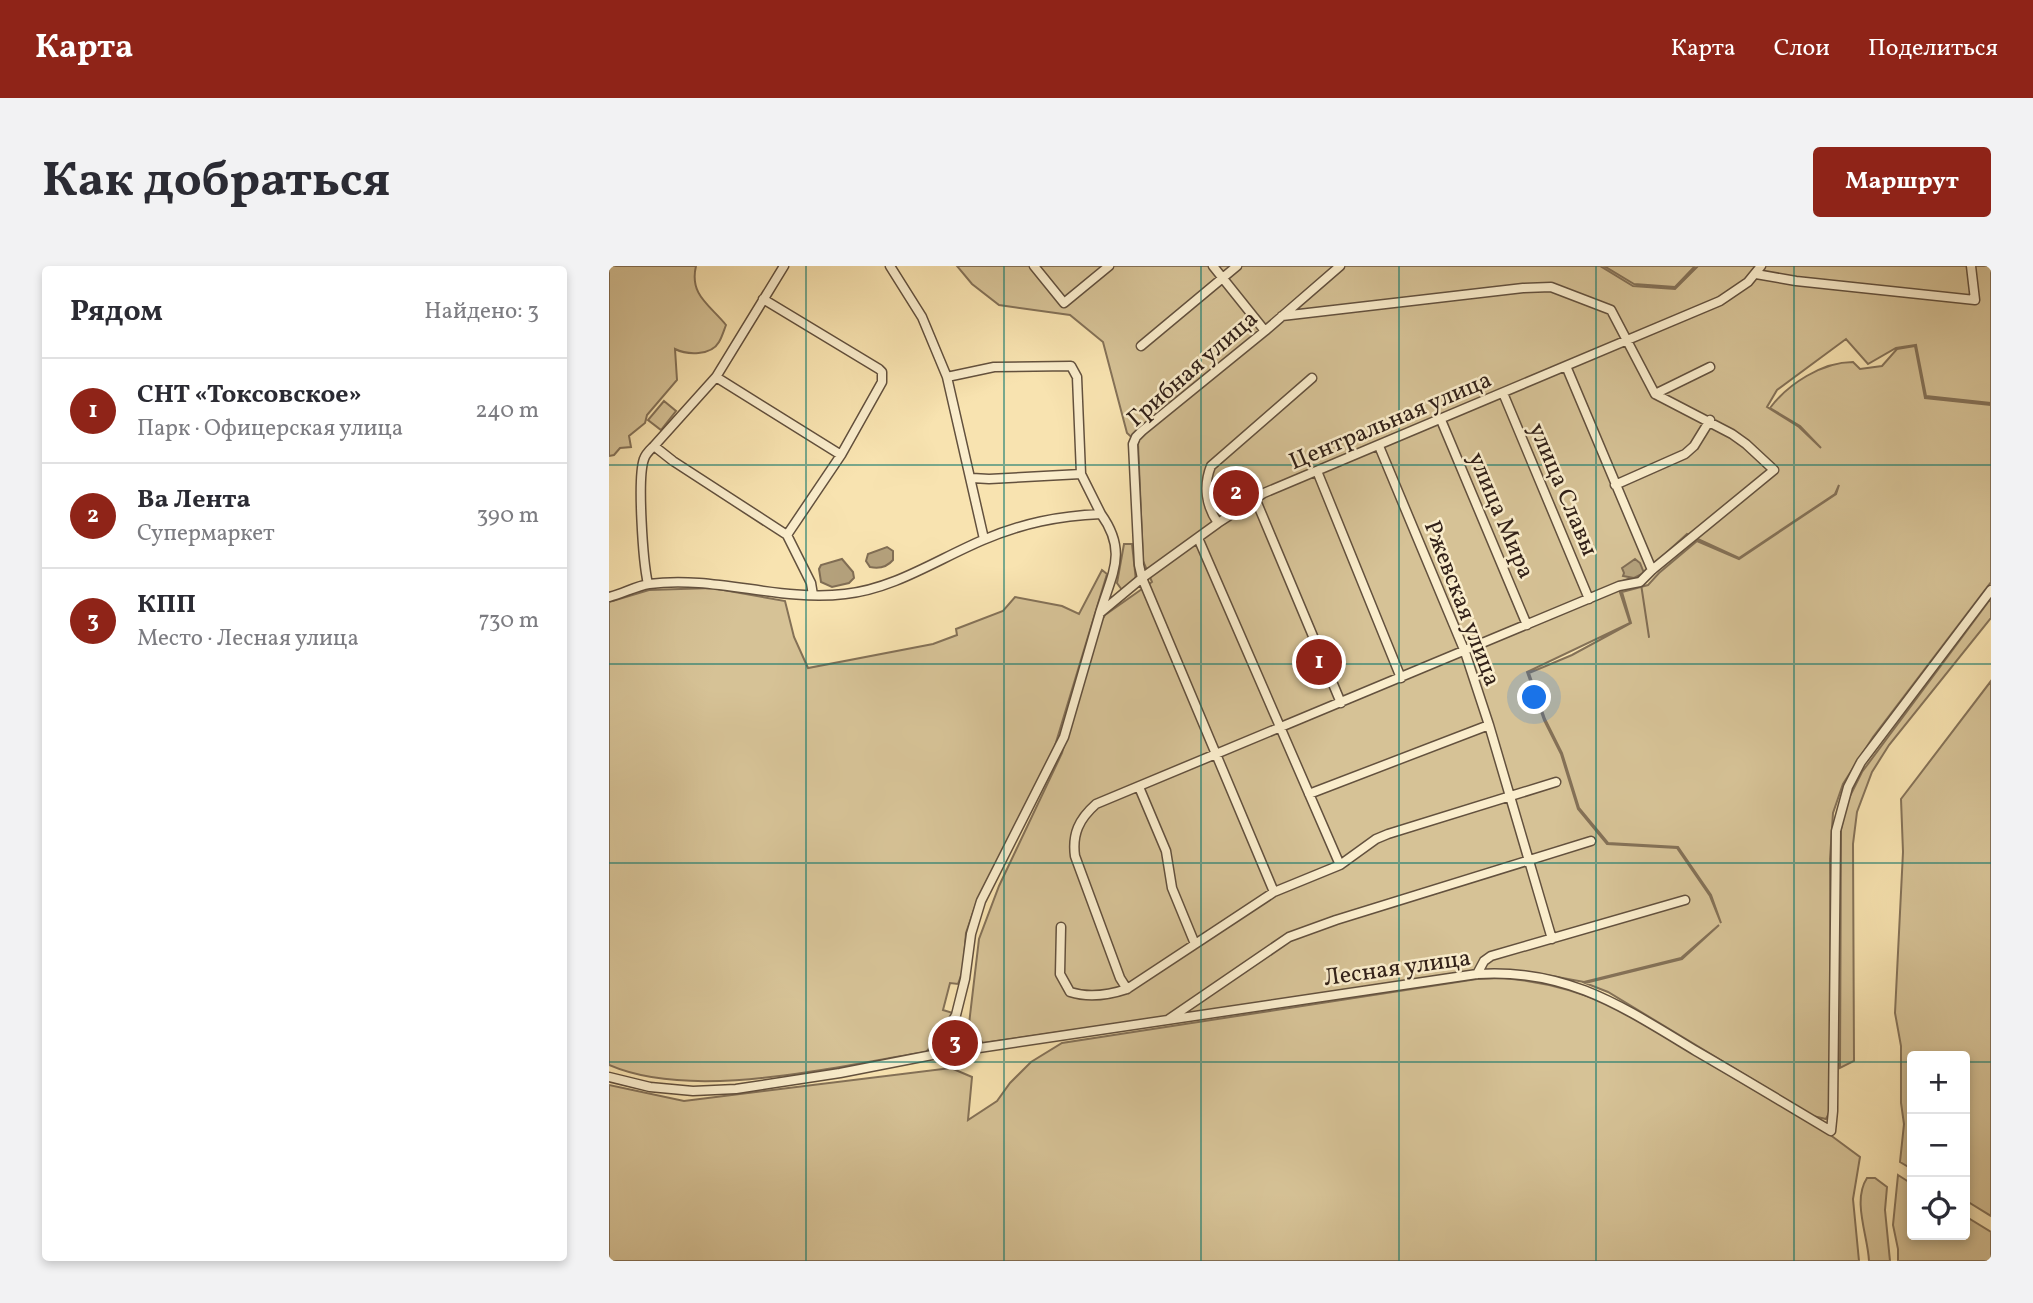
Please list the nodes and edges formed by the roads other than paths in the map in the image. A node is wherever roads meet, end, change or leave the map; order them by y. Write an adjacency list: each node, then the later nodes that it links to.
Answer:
1 (784, 266): 11 (street)
2 (890, 266): 19 (street)
3 (1034, 266): 4 (street)
4 (1109, 266)
5 (1213, 266): 10 (street)
6 (1237, 266): 10 (street)
7 (1340, 266): 12 (street, Грибная улица)
8 (1971, 266): 9 (street)
9 (1758, 270): 14 (street, Центральная улица)
10 (1224, 278): 13 (street); 15 (street)
11 (763, 299): 18 (street); 27 (street)
12 (1282, 316): 13 (street, Грибная улица); 14 (street)
13 (1265, 331): 39 (street, Грибная улица)
14 (1629, 341): 16 (street, Центральная улица); 22 (street)
15 (1141, 346)
16 (1566, 366): 21 (street, Центральная улица); 31 (street)
17 (1710, 368): 22 (street)
18 (716, 377): 25 (street); 27 (street)
19 (947, 377): 29 (street); 30 (street)
20 (1312, 377): 34 (street)
21 (1503, 393): 23 (street, Центральная улица); 44 (street, улица Славы)
22 (1655, 394): 24 (street)
23 (1441, 420): 26 (street, Центральная улица); 46 (street, улица Мира)
24 (1710, 420): 31 (street); 38 (street)
25 (654, 446): 35 (street); 40 (street)
26 (1379, 446): 28 (street, Центральная улица); 47 (street, Ржевская улица)
27 (841, 455): 35 (street)
28 (1317, 471): 32 (street, Центральная улица); 48 (street)
29 (1081, 474): 30 (street); 33 (street)
30 (972, 478): 37 (street)
31 (1615, 485): 38 (street)
32 (1255, 498): 34 (street, Центральная улица); 49 (street)
33 (1101, 514): 37 (street); 45 (street)
34 (1218, 523): 36 (street, Центральная улица)
35 (787, 535): 42 (street)
36 (1198, 538): 39 (street, Центральная улица); 51 (street)
37 (984, 539): 42 (street)
38 (1652, 570): 44 (street)
39 (1143, 578): 45 (street, Центральная улица); 52 (street)
40 (647, 584): 42 (street); 43 (street)
41 (1991, 590): 65 (street, Лесная улица)
42 (813, 595)
43 (609, 597)
44 (1589, 599): 46 (street)
45 (1100, 613): 68 (street)
46 (1527, 625): 47 (street)
47 (1465, 652): 48 (street); 50 (street, Ржевская улица)
48 (1401, 678): 49 (street)
49 (1341, 703): 51 (street)
50 (1489, 725): 55 (street); 56 (street, Ржевская улица)
51 (1280, 728): 52 (street); 55 (street)
52 (1216, 755): 54 (street); 60 (street)
53 (1556, 782): 56 (street)
54 (1139, 787): 64 (street); 66 (street)
55 (1309, 794): 59 (street)
56 (1510, 796): 58 (street, Ржевская улица); 59 (street)
57 (1591, 841): 58 (street)
58 (1529, 860): 63 (street, Ржевская улица); 67 (street)
59 (1340, 865): 60 (street)
60 (1273, 892): 64 (street)
61 (1685, 900): 63 (street)
62 (1061, 927): 66 (street)
63 (1552, 939): 65 (street)
64 (1195, 944): 66 (street)
65 (1477, 974): 67 (street, Лесная улица)
66 (1127, 989)
67 (1168, 1020): 68 (street, Лесная улица)
68 (932, 1055): 69 (street, Лесная улица)
69 (609, 1077)

